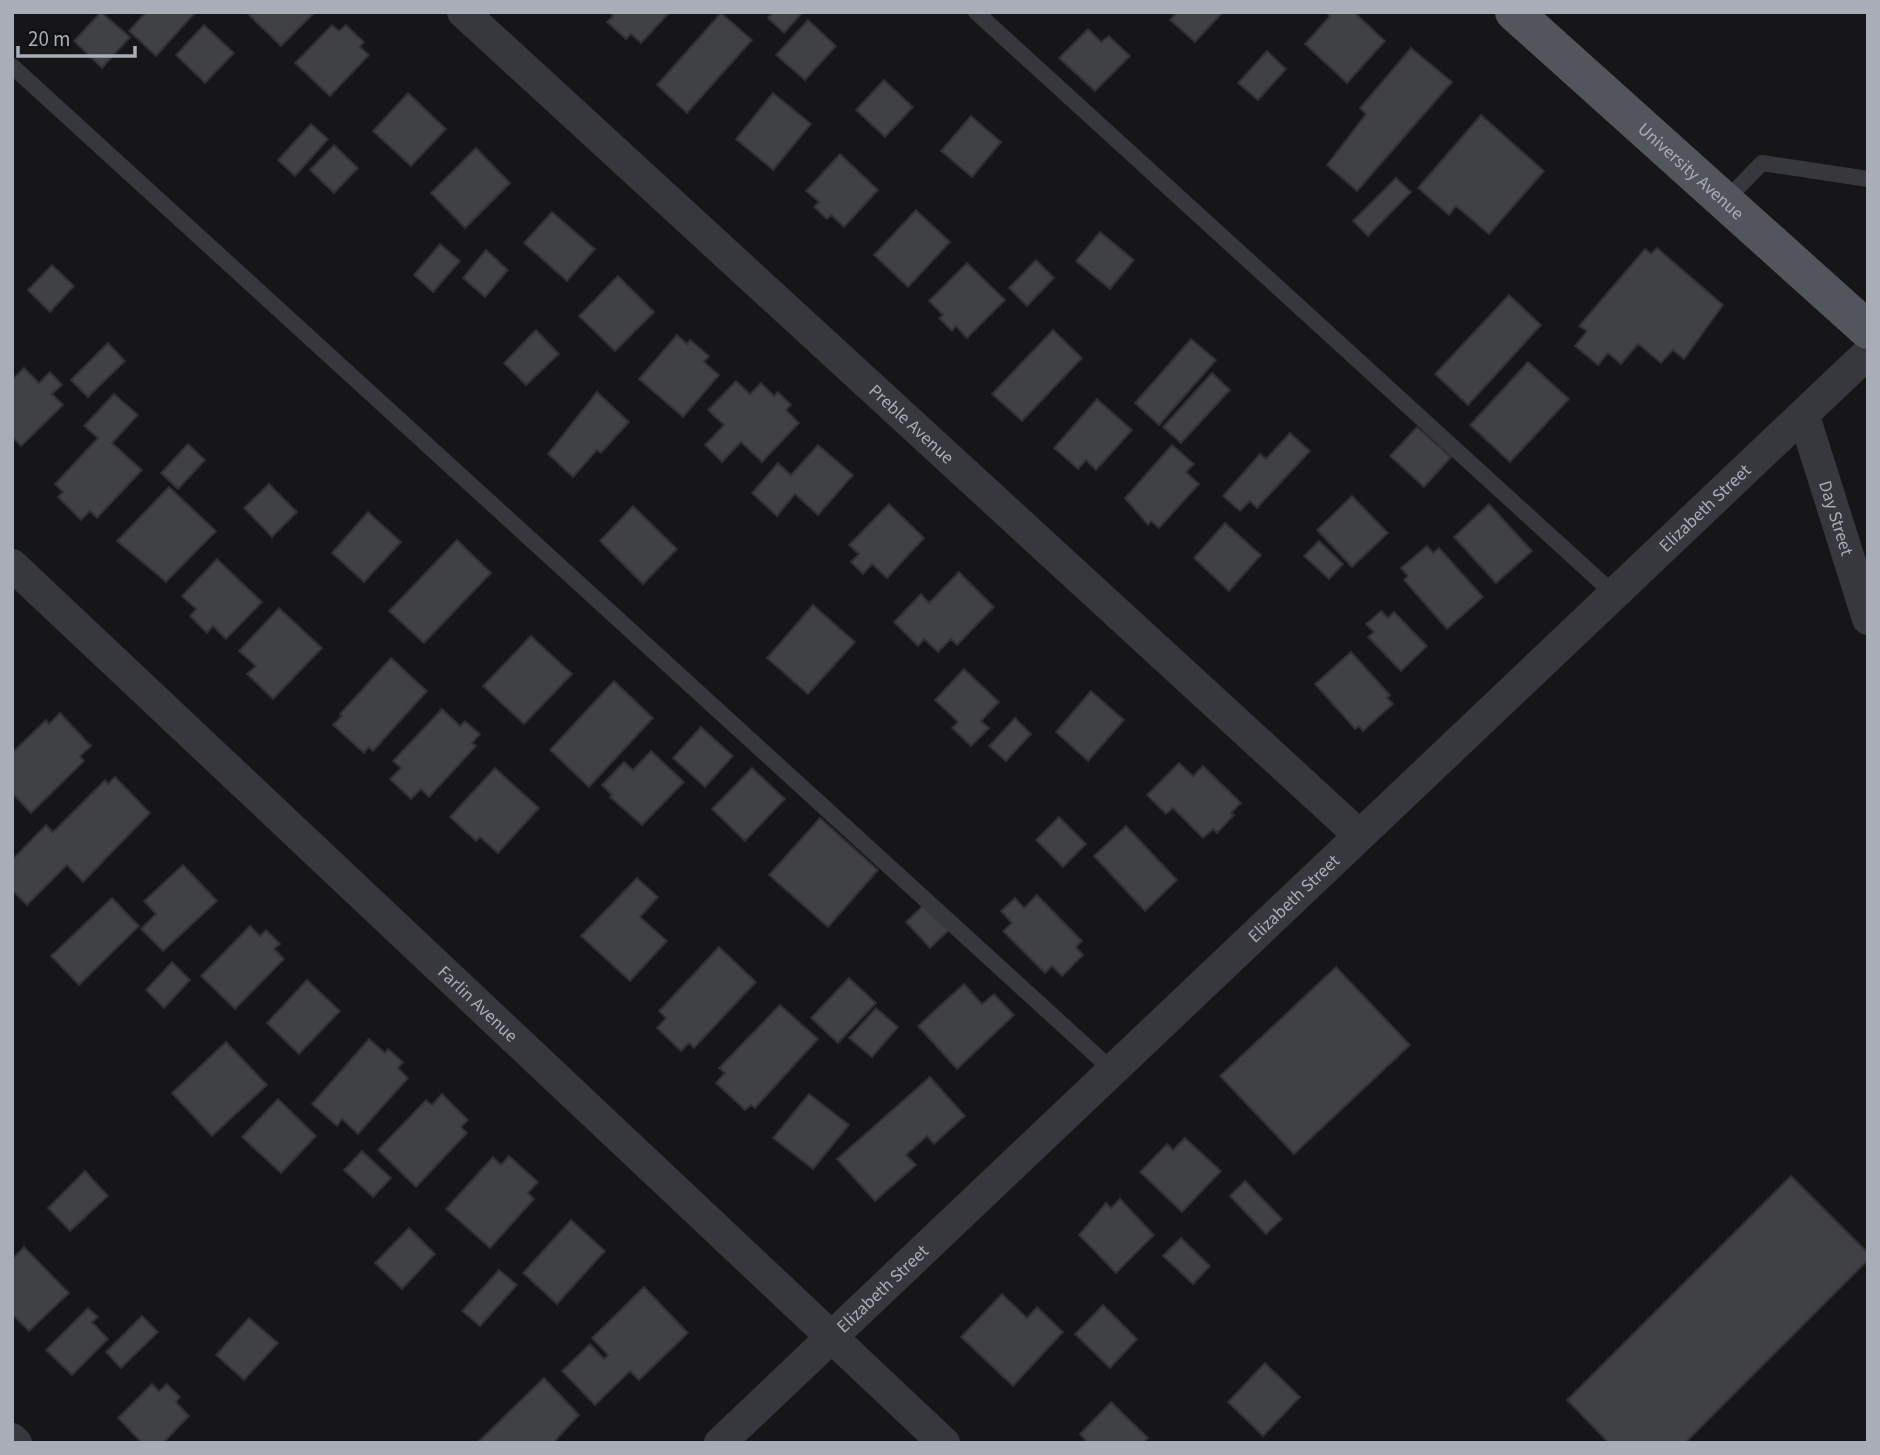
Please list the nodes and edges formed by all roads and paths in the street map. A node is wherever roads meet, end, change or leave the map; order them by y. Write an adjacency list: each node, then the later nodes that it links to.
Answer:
1 (463, 12): 13 (street, Preble Avenue)
2 (976, 12): 11 (lane)
3 (1514, 12): 6 (main road, University Avenue)
4 (12, 66): 14 (lane)
5 (1868, 179): 6 (lane)
6 (1725, 201): 7 (main road, University Avenue)
7 (1868, 330)
8 (1868, 353): 9 (street, Elizabeth Street)
9 (1804, 416): 11 (street, Elizabeth Street); 12 (street, Day Street)
10 (12, 565): 15 (street, Farlin Avenue)
11 (1614, 594): 13 (street, Elizabeth Street)
12 (1868, 619)
13 (1359, 835): 14 (street, Elizabeth Street)
14 (1111, 1069): 15 (street, Elizabeth Street)
15 (832, 1337): 16 (street, Elizabeth Street); 17 (street, Farlin Avenue)
16 (720, 1443)
17 (944, 1443)

